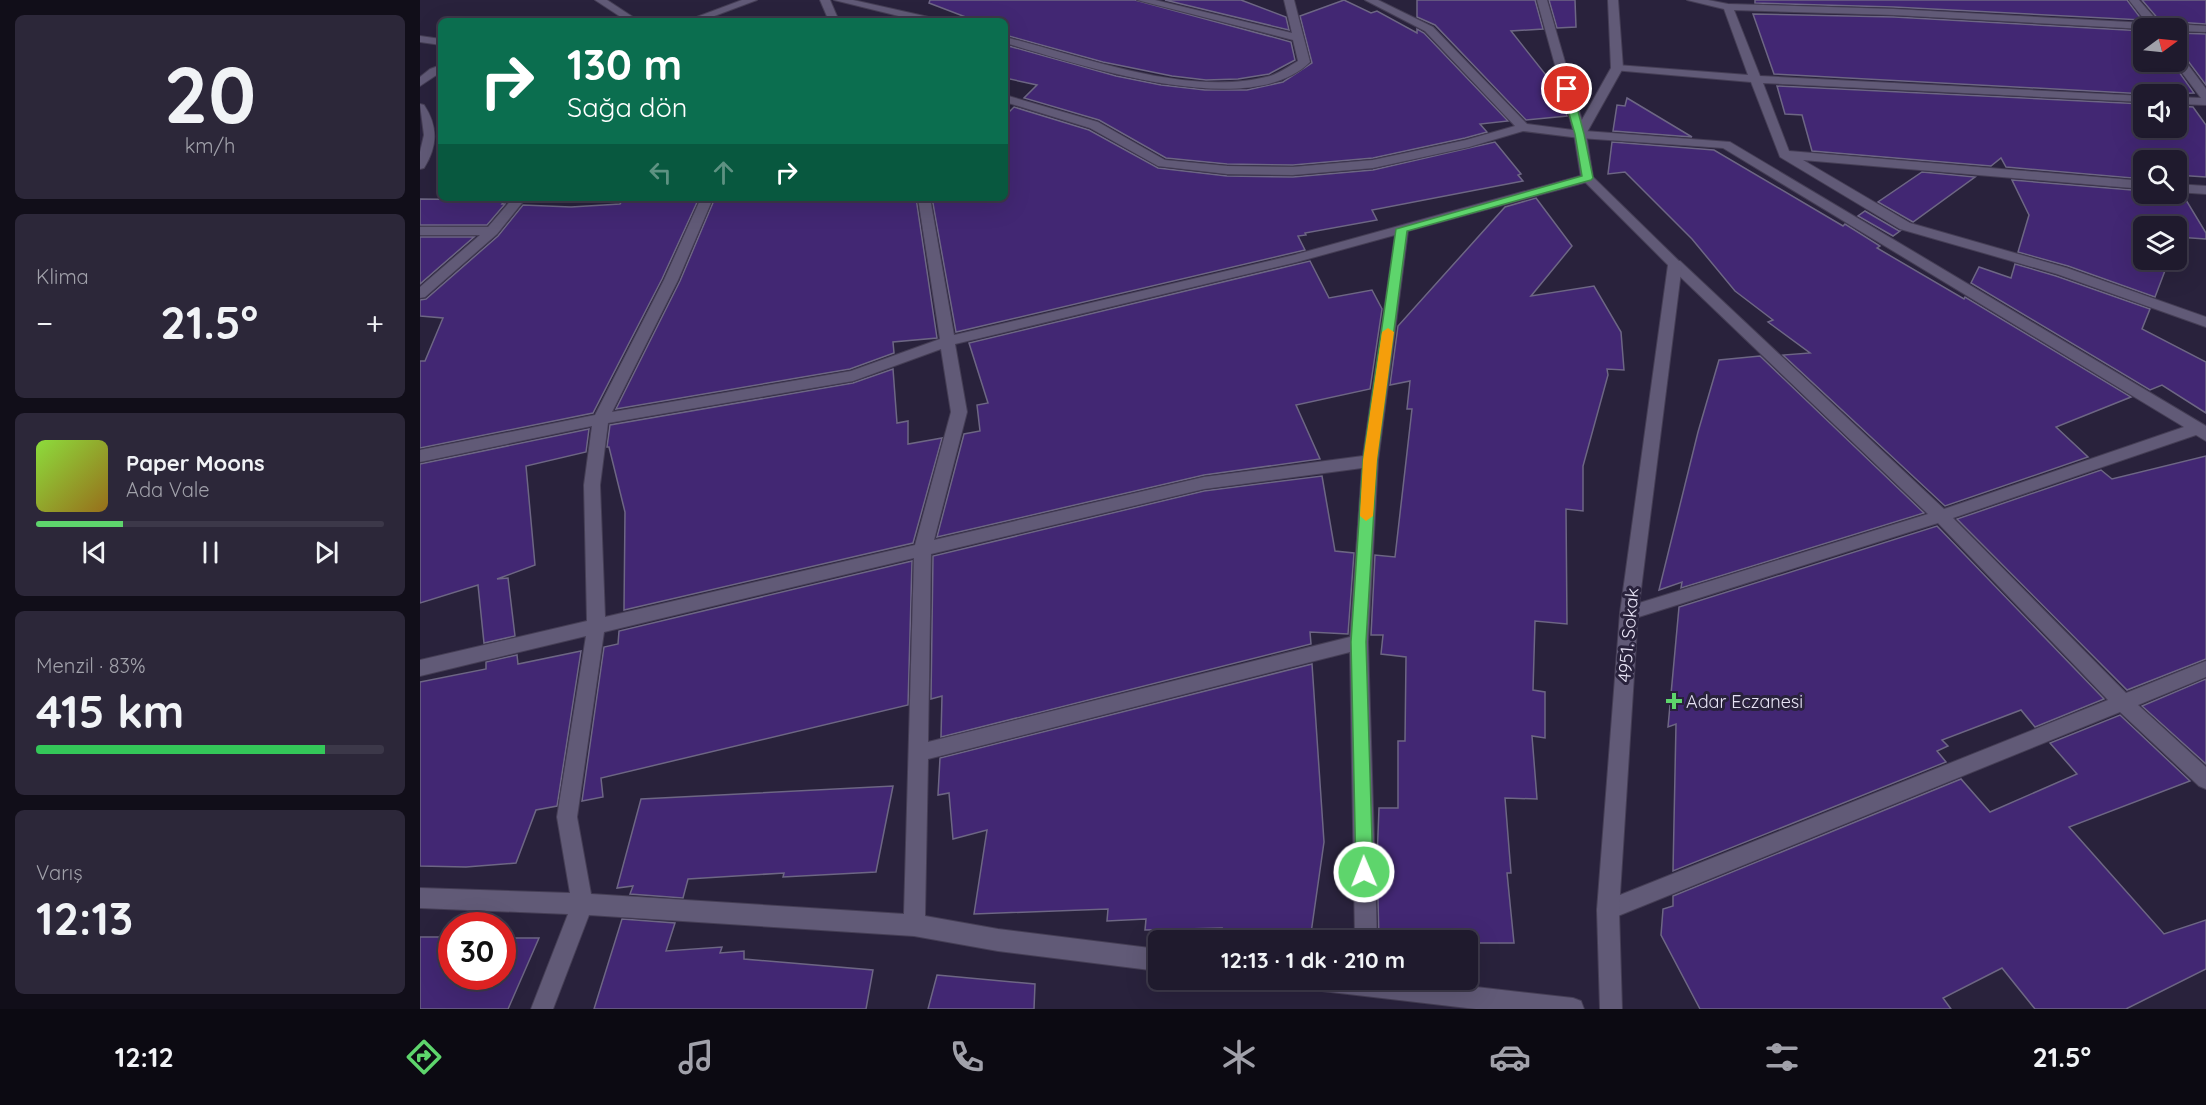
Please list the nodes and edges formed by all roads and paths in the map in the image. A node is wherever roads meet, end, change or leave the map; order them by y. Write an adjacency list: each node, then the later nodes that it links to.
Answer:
1 (600, 0): 16 (street)
2 (752, 0): 17 (street)
3 (825, 0): 18 (street)
4 (839, 0): 15 (street)
5 (1142, 0): 23 (street)
6 (1289, 0): 23 (street)
7 (1370, 0): 38 (street)
8 (1542, 0): 39 (street)
9 (1613, 0): 27 (street)
10 (1692, 0): 13 (street)
11 (1887, 0): 14 (street)
12 (2134, 0): 19 (street)
13 (1728, 7): 14 (street); 30 (street)
14 (1894, 12): 20 (street)
15 (903, 17)
16 (629, 18)
17 (700, 18)
18 (833, 18)
19 (2149, 18)
20 (2133, 26)
21 (2187, 28): 22 (street)
22 (2206, 29)
23 (1298, 38): 25 (street)
24 (420, 39): 26 (street)
25 (1008, 41)
26 (438, 42)
27 (1617, 68): 30 (street); 39 (street)
28 (438, 69): 31 (street)
29 (2187, 71): 32 (street)
30 (1755, 79): 33 (street); 40 (street)
31 (420, 83)
32 (2206, 97)
33 (2133, 98)
34 (1008, 99): 38 (street)
35 (2187, 101): 36 (street)
36 (2206, 102)
37 (420, 107): 41 (street)
38 (1523, 127): 39 (street)
39 (1580, 134): 42 (street); 57 (street)
40 (1784, 154): 43 (street); 54 (street)
41 (420, 165)
42 (1587, 178): 49 (street); 52 (street)
43 (2133, 184)
44 (2187, 189): 45 (street)
45 (2206, 190)
46 (517, 201): 51 (street)
47 (705, 201): 56 (street)
48 (925, 201): 55 (street)
49 (1402, 229): 55 (street); 59 (street)
50 (420, 231): 51 (street)
51 (492, 231): 53 (street)
52 (1675, 264): 60 (street); 62 (street, 4951. Sokak)
53 (420, 294)
54 (2206, 322)
55 (949, 341): 56 (street); 61 (street)
56 (601, 419): 58 (street); 63 (street)
57 (2202, 432): 60 (street)
58 (420, 456)
59 (1370, 460): 61 (street); 64 (street)
60 (1941, 516): 62 (street); 67 (street)
61 (923, 548): 63 (street); 68 (street)
62 (1629, 613): 72 (street, 4951. Sokak)
63 (596, 627): 65 (street); 71 (street)
64 (1359, 642): 68 (street); 74 (street)
65 (420, 668)
66 (2206, 669): 67 (street)
67 (2124, 703): 69 (street); 72 (street)
68 (917, 753): 73 (street)
69 (2206, 780)
70 (420, 898): 71 (street)
71 (582, 903): 73 (street); 77 (street)
72 (1608, 910): 79 (street, 4951. Sokak)
73 (914, 925): 75 (street)
74 (1366, 930)
75 (1148, 959)
76 (1428, 990): 78 (street)
77 (542, 1009)
78 (1573, 1009)
79 (1611, 1009)

